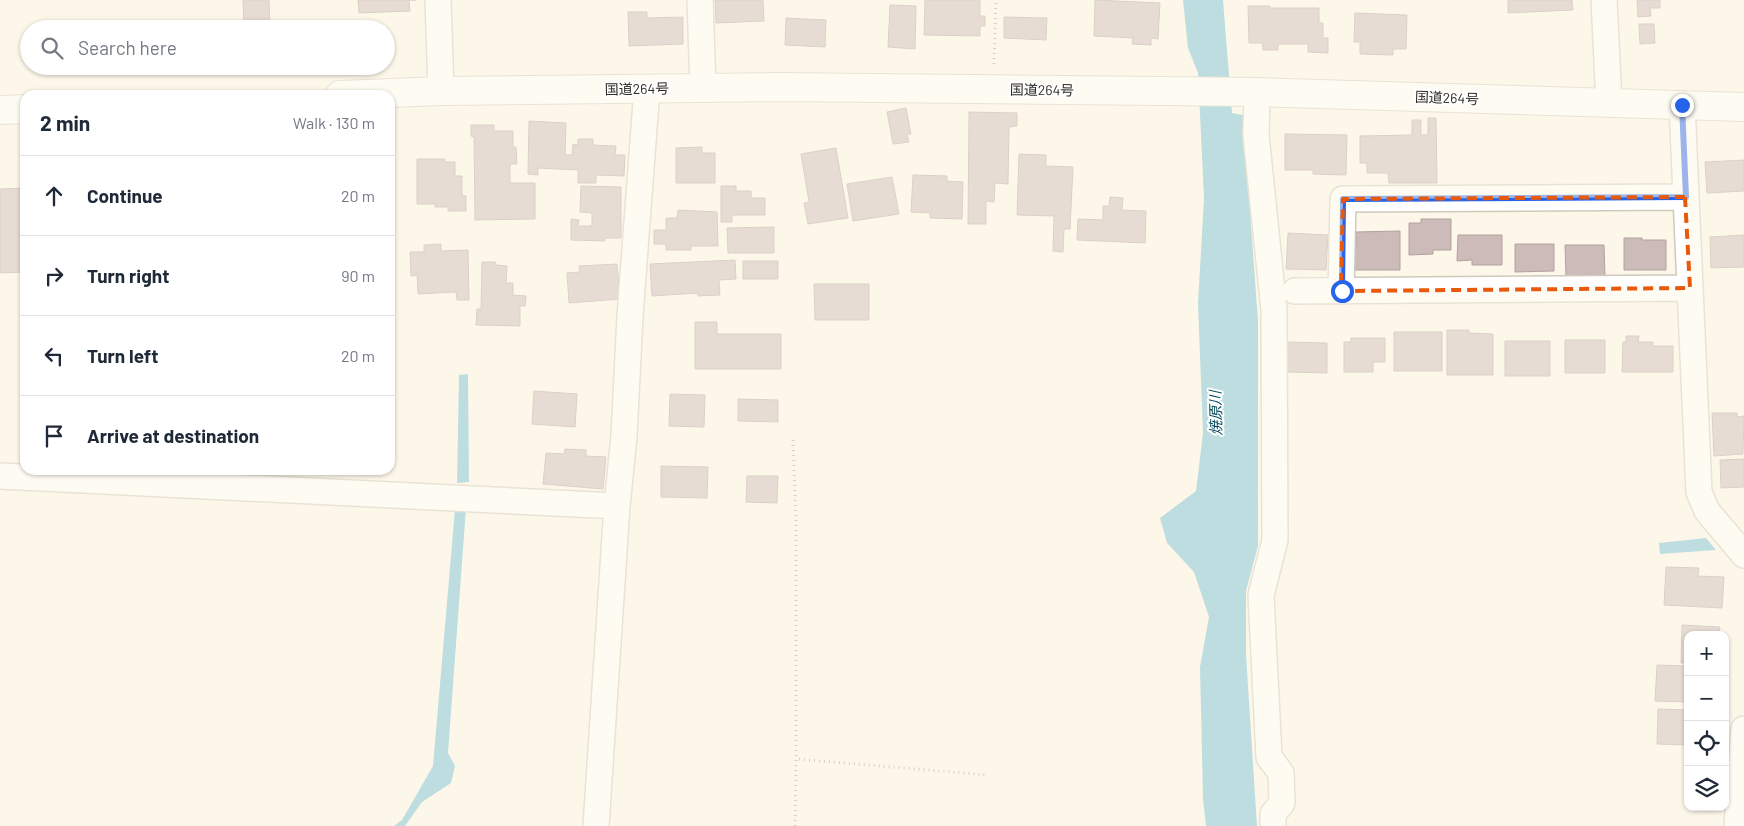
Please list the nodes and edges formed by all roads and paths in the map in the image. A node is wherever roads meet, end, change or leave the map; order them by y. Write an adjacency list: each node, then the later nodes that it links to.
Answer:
1 (438, 0): 8 (street)
2 (700, 0): 7 (street)
3 (996, 0): 5 (path)
4 (1604, 0): 11 (street)
5 (994, 67)
6 (648, 88): 7 (highway, 国道264号); 8 (highway, 国道264号); 22 (street)
7 (703, 88): 9 (highway, 国道264号)
8 (441, 91): 10 (highway, 国道264号)
9 (1257, 92): 11 (highway, 国道264号); 30 (street)
10 (395, 93)
11 (1609, 103): 12 (highway, 国道264号)
12 (1682, 105): 13 (highway, 国道264号); 16 (street)
13 (1744, 107)
14 (20, 109): 15 (highway)
15 (0, 110)
16 (1686, 197): 17 (street); 19 (street)
17 (1690, 288): 19 (street); 23 (street)
18 (1295, 291): 19 (street)
19 (1342, 291)
20 (792, 440): 25 (path)
21 (0, 476): 22 (street)
22 (617, 506): 28 (street)
23 (1744, 554)
24 (1744, 729): 27 (street)
25 (796, 760): 26 (path); 29 (path)
26 (988, 775)
27 (1741, 788): 31 (street)
28 (596, 826)
29 (795, 826)
30 (1273, 826)
31 (1737, 826)

